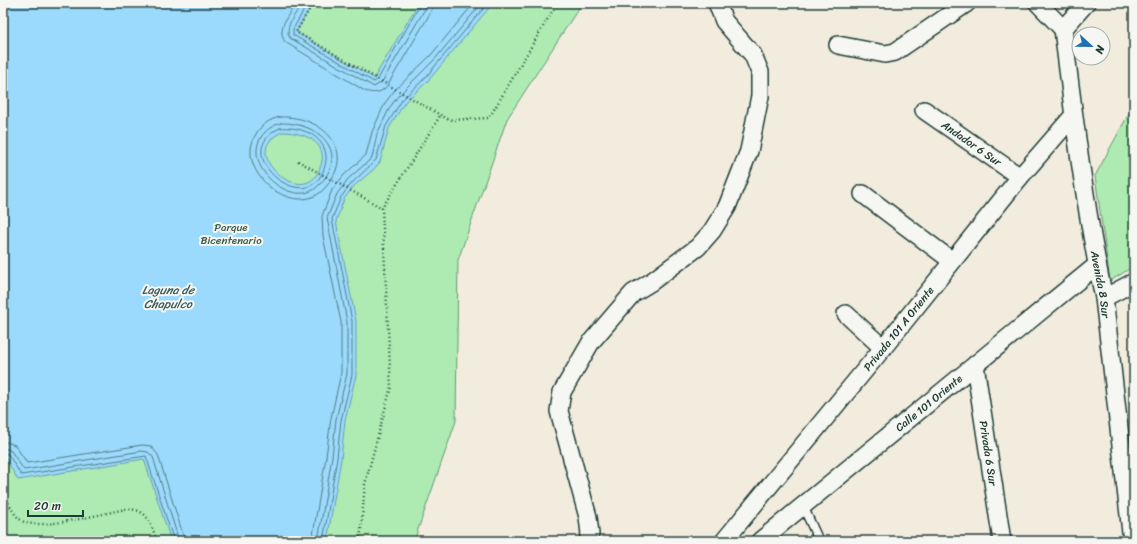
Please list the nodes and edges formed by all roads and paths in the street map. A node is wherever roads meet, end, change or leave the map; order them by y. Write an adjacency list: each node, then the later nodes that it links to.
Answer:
1 (313, 3): 10 (path)
2 (557, 3): 10 (path)
3 (717, 3): 28 (street)
4 (967, 3): 8 (street)
5 (1038, 3): 7 (street)
6 (1086, 3): 7 (street)
7 (1063, 28): 11 (street, Avenida 8 Sur)
8 (838, 45)
9 (924, 110): 13 (street, Andador 6 Sur)
10 (440, 116): 15 (path)
11 (1073, 116): 13 (street, Privada 101 A Oriente); 17 (street, Avenida 8 Sur)
12 (298, 161): 15 (path)
13 (1020, 177): 16 (street, Privada 101 A Oriente)
14 (863, 194): 16 (street)
15 (382, 208): 27 (path)
16 (952, 261): 21 (street, Privada 101 A Oriente)
17 (1097, 265): 19 (street, Avenida 8 Sur); 22 (street, Calle 101 Oriente)
18 (1134, 282): 19 (street)
19 (1104, 298): 23 (street, Avenida 8 Sur)
20 (846, 314): 21 (street)
21 (883, 348): 29 (street, Privada 101 A Oriente)
22 (975, 365): 25 (street, Calle 101 Oriente); 32 (street, Privada 6 Sur)
23 (1130, 491): 33 (street, Avenida 8 Sur)
24 (3, 492): 26 (path)
25 (803, 506): 30 (street, Calle 101 Oriente); 31 (lane)
26 (157, 541)
27 (360, 541)
28 (588, 541)
29 (724, 541)
30 (760, 541)
31 (819, 541)
32 (1002, 541)
33 (1132, 541)

